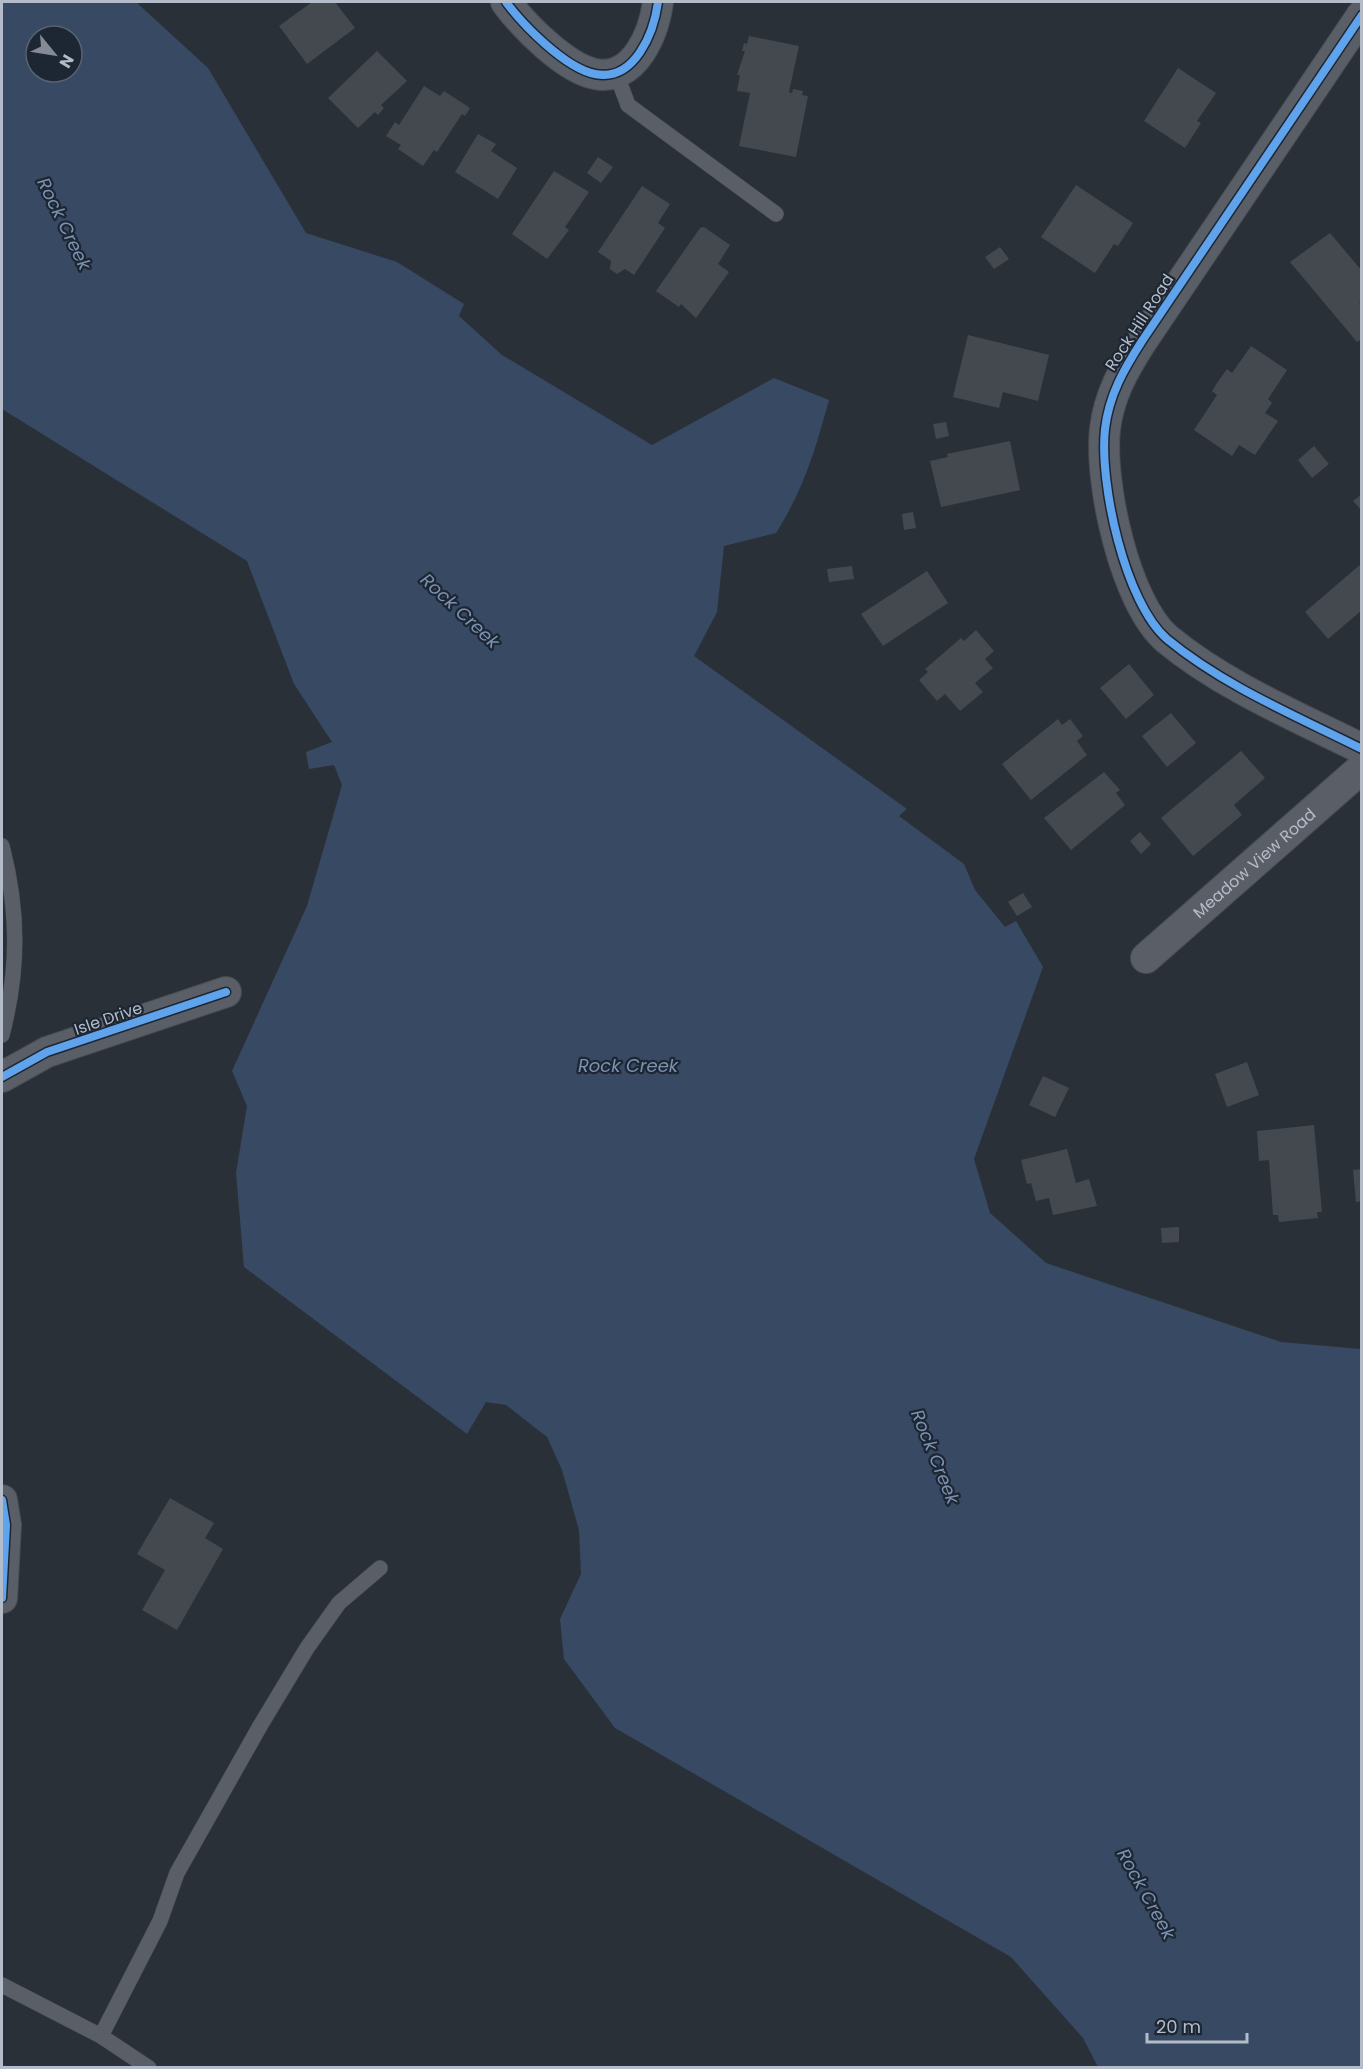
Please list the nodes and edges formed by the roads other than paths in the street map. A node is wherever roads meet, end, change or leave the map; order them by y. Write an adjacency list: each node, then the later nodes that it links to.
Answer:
1 (506, 2): 4 (street)
2 (658, 2): 4 (street)
3 (1362, 15): 6 (street, Rock Hill Road)
4 (616, 73): 5 (lane)
5 (776, 214)
6 (1362, 749)
7 (1362, 768): 9 (street, Meadow View Road)
8 (2, 846): 11 (lane)
9 (1146, 958)
10 (226, 992): 12 (street, Isle Drive)
11 (2, 1035)
12 (2, 1077)
13 (2, 1500): 15 (street)
14 (380, 1568): 17 (lane)
15 (2, 1598)
16 (2, 1985): 17 (lane)
17 (101, 2036): 18 (lane)
18 (149, 2067)

